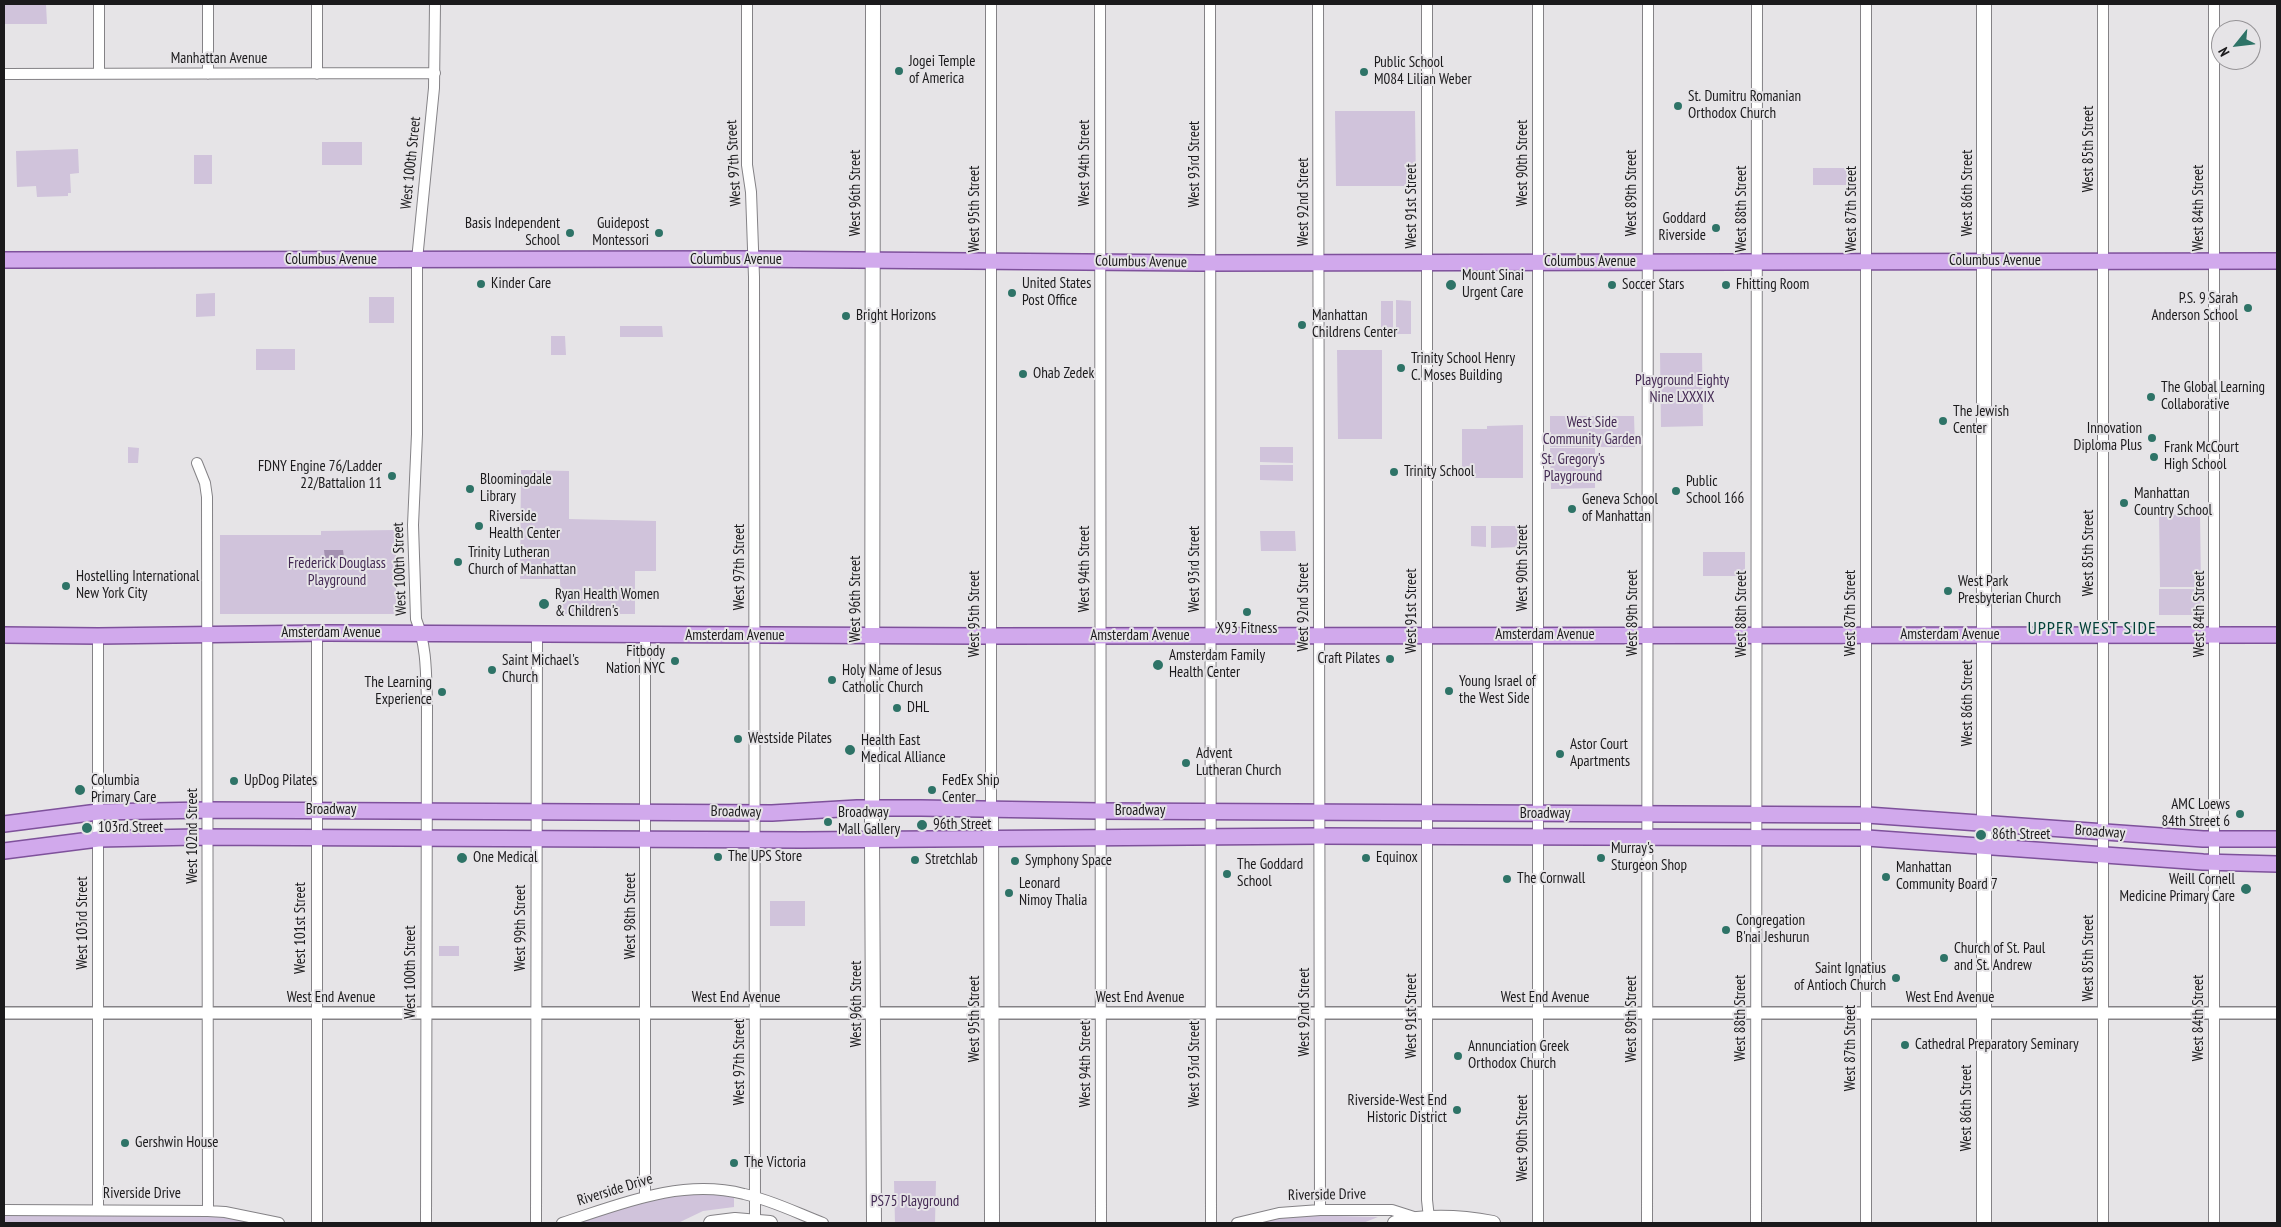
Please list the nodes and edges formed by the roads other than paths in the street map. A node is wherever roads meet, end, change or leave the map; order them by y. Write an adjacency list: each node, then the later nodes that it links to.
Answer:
1 (99, 4): 21 (street)
2 (208, 4): 22 (street)
3 (318, 4): 23 (street)
4 (435, 4): 19 (street, West 100th Street)
5 (747, 4): 26 (street, West 97th Street)
6 (873, 4): 32 (main road, West 96th Street)
7 (991, 4): 33 (street, West 95th Street)
8 (1100, 4): 34 (street, West 94th Street)
9 (1210, 4): 39 (street, West 93rd Street)
10 (1318, 4): 35 (street, West 92nd Street)
11 (1427, 4): 36 (street, West 91st Street)
12 (1538, 4): 40 (street, West 90th Street)
13 (1648, 4): 37 (street, West 89th Street)
14 (1757, 4): 28 (street, West 88th Street)
15 (1866, 4): 38 (street, West 87th Street)
16 (1984, 4): 27 (main road, West 86th Street)
17 (2103, 4): 29 (street, West 85th Street)
18 (2214, 4): 30 (street, West 84th Street)
19 (435, 73): 23 (street, Manhattan Avenue); 25 (street, West 100th Street)
20 (4, 74): 21 (street, Manhattan Avenue)
21 (99, 74): 22 (street, Manhattan Avenue)
22 (208, 74): 23 (street, Manhattan Avenue)
23 (317, 74)
24 (4, 260): 25 (main road, Columbus Avenue)
25 (417, 260): 26 (main road, Columbus Avenue); 44 (street, West 100th Street)
26 (753, 260): 32 (main road, Columbus Avenue); 47 (street, West 97th Street)
27 (1984, 260): 29 (main road, Columbus Avenue); 38 (main road, Columbus Avenue); 53 (main road, West 86th Street)
28 (1757, 261): 37 (main road, Columbus Avenue); 38 (main road, Columbus Avenue); 51 (street, West 88th Street)
29 (2104, 261): 30 (main road, Columbus Avenue); 54 (street, West 85th Street)
30 (2214, 261): 31 (main road, Columbus Avenue); 55 (street, West 84th Street)
31 (2277, 261)
32 (873, 262): 33 (main road, Columbus Avenue); 59 (main road, West 96th Street)
33 (991, 262): 34 (main road, Columbus Avenue); 60 (street, West 95th Street)
34 (1100, 262): 39 (main road, Columbus Avenue); 61 (street, West 94th Street)
35 (1318, 262): 36 (main road, Columbus Avenue); 39 (main road, Columbus Avenue); 63 (street, West 92nd Street)
36 (1427, 262): 40 (main road, Columbus Avenue); 48 (street, West 91st Street)
37 (1647, 262): 40 (main road, Columbus Avenue); 50 (street, West 89th Street)
38 (1867, 262): 52 (street, West 87th Street)
39 (1210, 263): 62 (street, West 93rd Street)
40 (1538, 263): 49 (street, West 90th Street)
41 (197, 463): 42 (street, West 102nd Street)
42 (208, 633): 43 (main road, Amsterdam Avenue); 57 (main road, Amsterdam Avenue); 66 (street, West 102nd Street)
43 (317, 633): 44 (main road, Amsterdam Avenue); 67 (street, West 101st Street)
44 (422, 633): 45 (main road, Amsterdam Avenue); 68 (street, West 100th Street)
45 (536, 633): 58 (main road, Amsterdam Avenue); 72 (street, West 99th Street)
46 (4, 634): 57 (main road, Amsterdam Avenue)
47 (755, 635): 58 (main road, Amsterdam Avenue); 59 (main road, Amsterdam Avenue); 74 (street, West 97th Street)
48 (1427, 635): 49 (main road, Amsterdam Avenue); 63 (main road, Amsterdam Avenue); 76 (street, West 91st Street)
49 (1538, 635): 50 (main road, Amsterdam Avenue); 77 (street, West 90th Street)
50 (1648, 635): 51 (main road, Amsterdam Avenue); 78 (street, West 89th Street)
51 (1757, 635): 52 (main road, Amsterdam Avenue); 79 (street, West 88th Street)
52 (1866, 635): 53 (main road, Amsterdam Avenue); 80 (street, West 87th Street)
53 (1984, 635): 54 (main road, Amsterdam Avenue); 82 (main road, West 86th Street)
54 (2104, 635): 55 (main road, Amsterdam Avenue); 83 (street, West 85th Street)
55 (2215, 635): 56 (main road, Amsterdam Avenue); 101 (street, West 84th Street)
56 (2277, 635)
57 (98, 636): 71 (street, West 103rd Street)
58 (646, 636): 73 (street, West 98th Street)
59 (873, 636): 60 (main road, Amsterdam Avenue); 64 (main road, West 96th Street)
60 (991, 636): 61 (main road, Amsterdam Avenue); 65 (street, West 95th Street)
61 (1100, 636): 62 (main road, Amsterdam Avenue); 69 (street, West 94th Street)
62 (1210, 636): 63 (main road, Amsterdam Avenue); 70 (street, West 93rd Street)
63 (1319, 636): 75 (street, West 92nd Street)
64 (872, 808): 65 (main road, Broadway); 74 (main road, Broadway); 99 (main road, West 96th Street)
65 (991, 808): 69 (main road, Broadway); 100 (main road, West 95th Street)
66 (208, 810): 67 (main road, Broadway); 71 (main road, Broadway); 85 (street, West 102nd Street)
67 (317, 810): 68 (main road, Broadway); 86 (street, West 101st Street)
68 (426, 810): 72 (main road, Broadway); 87 (street, West 100th Street)
69 (1100, 811): 70 (main road, Broadway); 88 (street, West 94th Street)
70 (1210, 811): 75 (main road, Broadway); 94 (street, West 93rd Street)
71 (98, 812): 81 (main road, Broadway); 97 (street, West 103rd Street)
72 (536, 812): 73 (main road, Broadway); 92 (street, West 99th Street)
73 (646, 812): 74 (main road, Broadway); 93 (street, West 98th Street)
74 (755, 812): 98 (street, West 97th Street)
75 (1319, 812): 76 (main road, Broadway); 84 (street, West 92nd Street)
76 (1427, 813): 77 (main road, Broadway); 89 (street, West 91st Street)
77 (1539, 813): 78 (main road, Broadway); 90 (street, West 90th Street)
78 (1648, 814): 79 (main road, Broadway); 91 (street, West 89th Street)
79 (1757, 815): 80 (main road, Broadway); 95 (street, West 88th Street)
80 (1867, 816): 82 (main road, Broadway); 96 (street, West 87th Street)
81 (4, 824)
82 (1984, 824): 83 (main road, Broadway); 103 (main road, West 86th Street)
83 (2104, 832): 101 (main road, Broadway); 105 (street, West 85th Street)
84 (1319, 836): 89 (main road, Broadway); 94 (main road, Broadway); 120 (street, West 92nd Street)
85 (208, 837): 86 (main road, Broadway); 97 (main road, Broadway); 108 (street, West 102nd Street)
86 (317, 837): 87 (main road, Broadway); 112 (street, West 101st Street)
87 (426, 837): 92 (main road, Broadway); 113 (street, West 100th Street)
88 (1100, 837): 94 (main road, Broadway); 100 (main road, Broadway); 118 (street, West 94th Street)
89 (1427, 837): 90 (main road, Broadway); 121 (street, West 91st Street)
90 (1539, 837): 91 (main road, Broadway); 122 (street, West 90th Street)
91 (1648, 837): 95 (main road, Broadway); 123 (street, West 89th Street)
92 (536, 838): 93 (main road, Broadway); 114 (street, West 99th Street)
93 (646, 838): 98 (main road, Broadway); 115 (street, West 98th Street)
94 (1210, 838): 119 (street, West 93rd Street)
95 (1757, 838): 96 (main road, Broadway); 124 (street, West 88th Street)
96 (1866, 838): 103 (main road, Broadway); 125 (street, West 87th Street)
97 (98, 839): 104 (main road, Broadway); 111 (street, West 103rd Street)
98 (755, 839): 99 (main road, Broadway); 109 (street, West 97th Street)
99 (872, 839): 100 (main road, Broadway); 116 (main road, West 96th Street)
100 (991, 839): 117 (main road, West 95th Street)
101 (2215, 839): 102 (main road, Broadway); 106 (street, West 84th Street)
102 (2277, 839)
103 (1984, 847): 105 (main road, Broadway); 126 (main road, West 86th Street)
104 (4, 851)
105 (2104, 855): 106 (main road, Broadway); 127 (street, West 85th Street)
106 (2215, 863): 107 (main road, Broadway); 128 (street, West 84th Street)
107 (2277, 864)
108 (207, 1012): 111 (street, West End Avenue); 112 (street, West End Avenue); 135 (street, West 102nd Street)
109 (755, 1012): 115 (street, West End Avenue); 116 (street, West End Avenue); 131 (street, West 97th Street)
110 (4, 1013): 111 (street, West End Avenue)
111 (98, 1013): 133 (street, West 103rd Street)
112 (317, 1013): 113 (street, West End Avenue); 139 (street, West 101st Street)
113 (426, 1013): 114 (street, West End Avenue); 140 (street, West 100th Street)
114 (536, 1013): 115 (street, West End Avenue); 141 (street, West 99th Street)
115 (646, 1013): 130 (street, West 98th Street)
116 (874, 1013): 117 (street, West End Avenue); 146 (main road, West 96th Street)
117 (990, 1013): 118 (street, West End Avenue); 147 (main road, West 95th Street)
118 (1101, 1013): 119 (street, West End Avenue); 148 (street, West 94th Street)
119 (1210, 1013): 120 (street, West End Avenue); 149 (street, West 93rd Street)
120 (1320, 1013): 121 (street, West End Avenue); 134 (street, West 92nd Street)
121 (1427, 1013): 122 (street, West End Avenue); 136 (street, West 91st Street)
122 (1539, 1013): 123 (street, West End Avenue); 153 (street, West 90th Street)
123 (1647, 1013): 124 (street, West End Avenue); 154 (street, West 89th Street)
124 (1756, 1013): 125 (street, West End Avenue); 155 (street, West 88th Street)
125 (1866, 1013): 126 (street, West End Avenue); 156 (street, West 87th Street)
126 (1984, 1013): 127 (street, West End Avenue); 157 (main road, West 86th Street)
127 (2104, 1013): 128 (street, West End Avenue); 158 (street, West 85th Street)
128 (2214, 1013): 129 (street, West End Avenue); 159 (street, West 84th Street)
129 (2277, 1013)
130 (645, 1196): 131 (street, Riverside Drive); 142 (street, Riverside Drive)
131 (755, 1198): 137 (street, West 97th Street); 145 (street, Riverside Drive)
132 (4, 1210): 133 (street, Riverside Drive)
133 (98, 1210): 135 (street, Riverside Drive)
134 (1320, 1210): 136 (street, Riverside Drive); 150 (street, Riverside Drive)
135 (208, 1211): 138 (street, Riverside Drive)
136 (1424, 1218): 151 (main road, Riverside Drive); 152 (main road, Riverside Drive)
137 (755, 1221): 143 (main road); 144 (main road)
138 (279, 1223)
139 (317, 1223)
140 (426, 1223)
141 (536, 1223)
142 (562, 1223)
143 (711, 1223)
144 (770, 1223)
145 (823, 1223)
146 (874, 1223)
147 (992, 1223)
148 (1101, 1223)
149 (1211, 1223)
150 (1237, 1223)
151 (1395, 1223)
152 (1493, 1223)
153 (1538, 1223)
154 (1648, 1223)
155 (1756, 1223)
156 (1866, 1223)
157 (1984, 1223)
158 (2103, 1223)
159 (2214, 1223)

